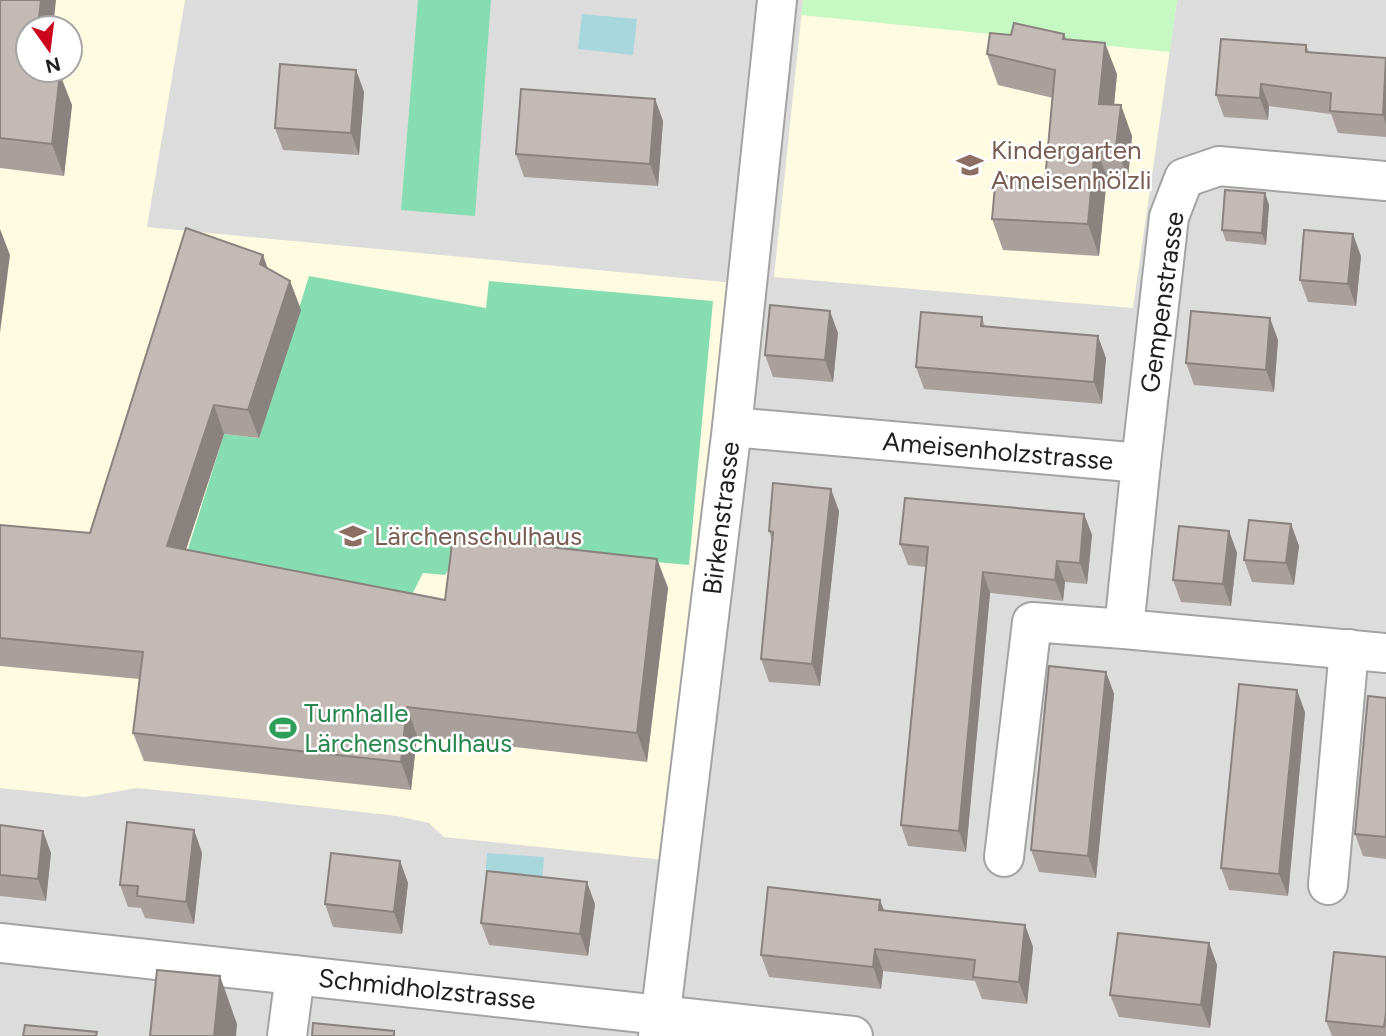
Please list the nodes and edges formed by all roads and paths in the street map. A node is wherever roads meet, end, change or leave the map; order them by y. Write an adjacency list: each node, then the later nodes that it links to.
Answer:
1 (777, 0): 3 (street, Birkenstrasse)
2 (1386, 181): 4 (street, Gempenstrasse)
3 (732, 427): 4 (street, Ameisenholzstrasse); 11 (street, Birkenstrasse)
4 (1141, 463): 5 (street, Ameisenholzstrasse)
5 (1124, 629): 6 (street); 7 (street)
6 (1368, 651): 8 (street)
7 (1004, 857)
8 (1328, 885)
9 (0, 943): 10 (street, Schmidholzstrasse)
10 (295, 975): 11 (street, Schmidholzstrasse); 12 (street)
11 (659, 1025): 13 (street, Schmidholzstrasse)
12 (287, 1036)
13 (853, 1036)

